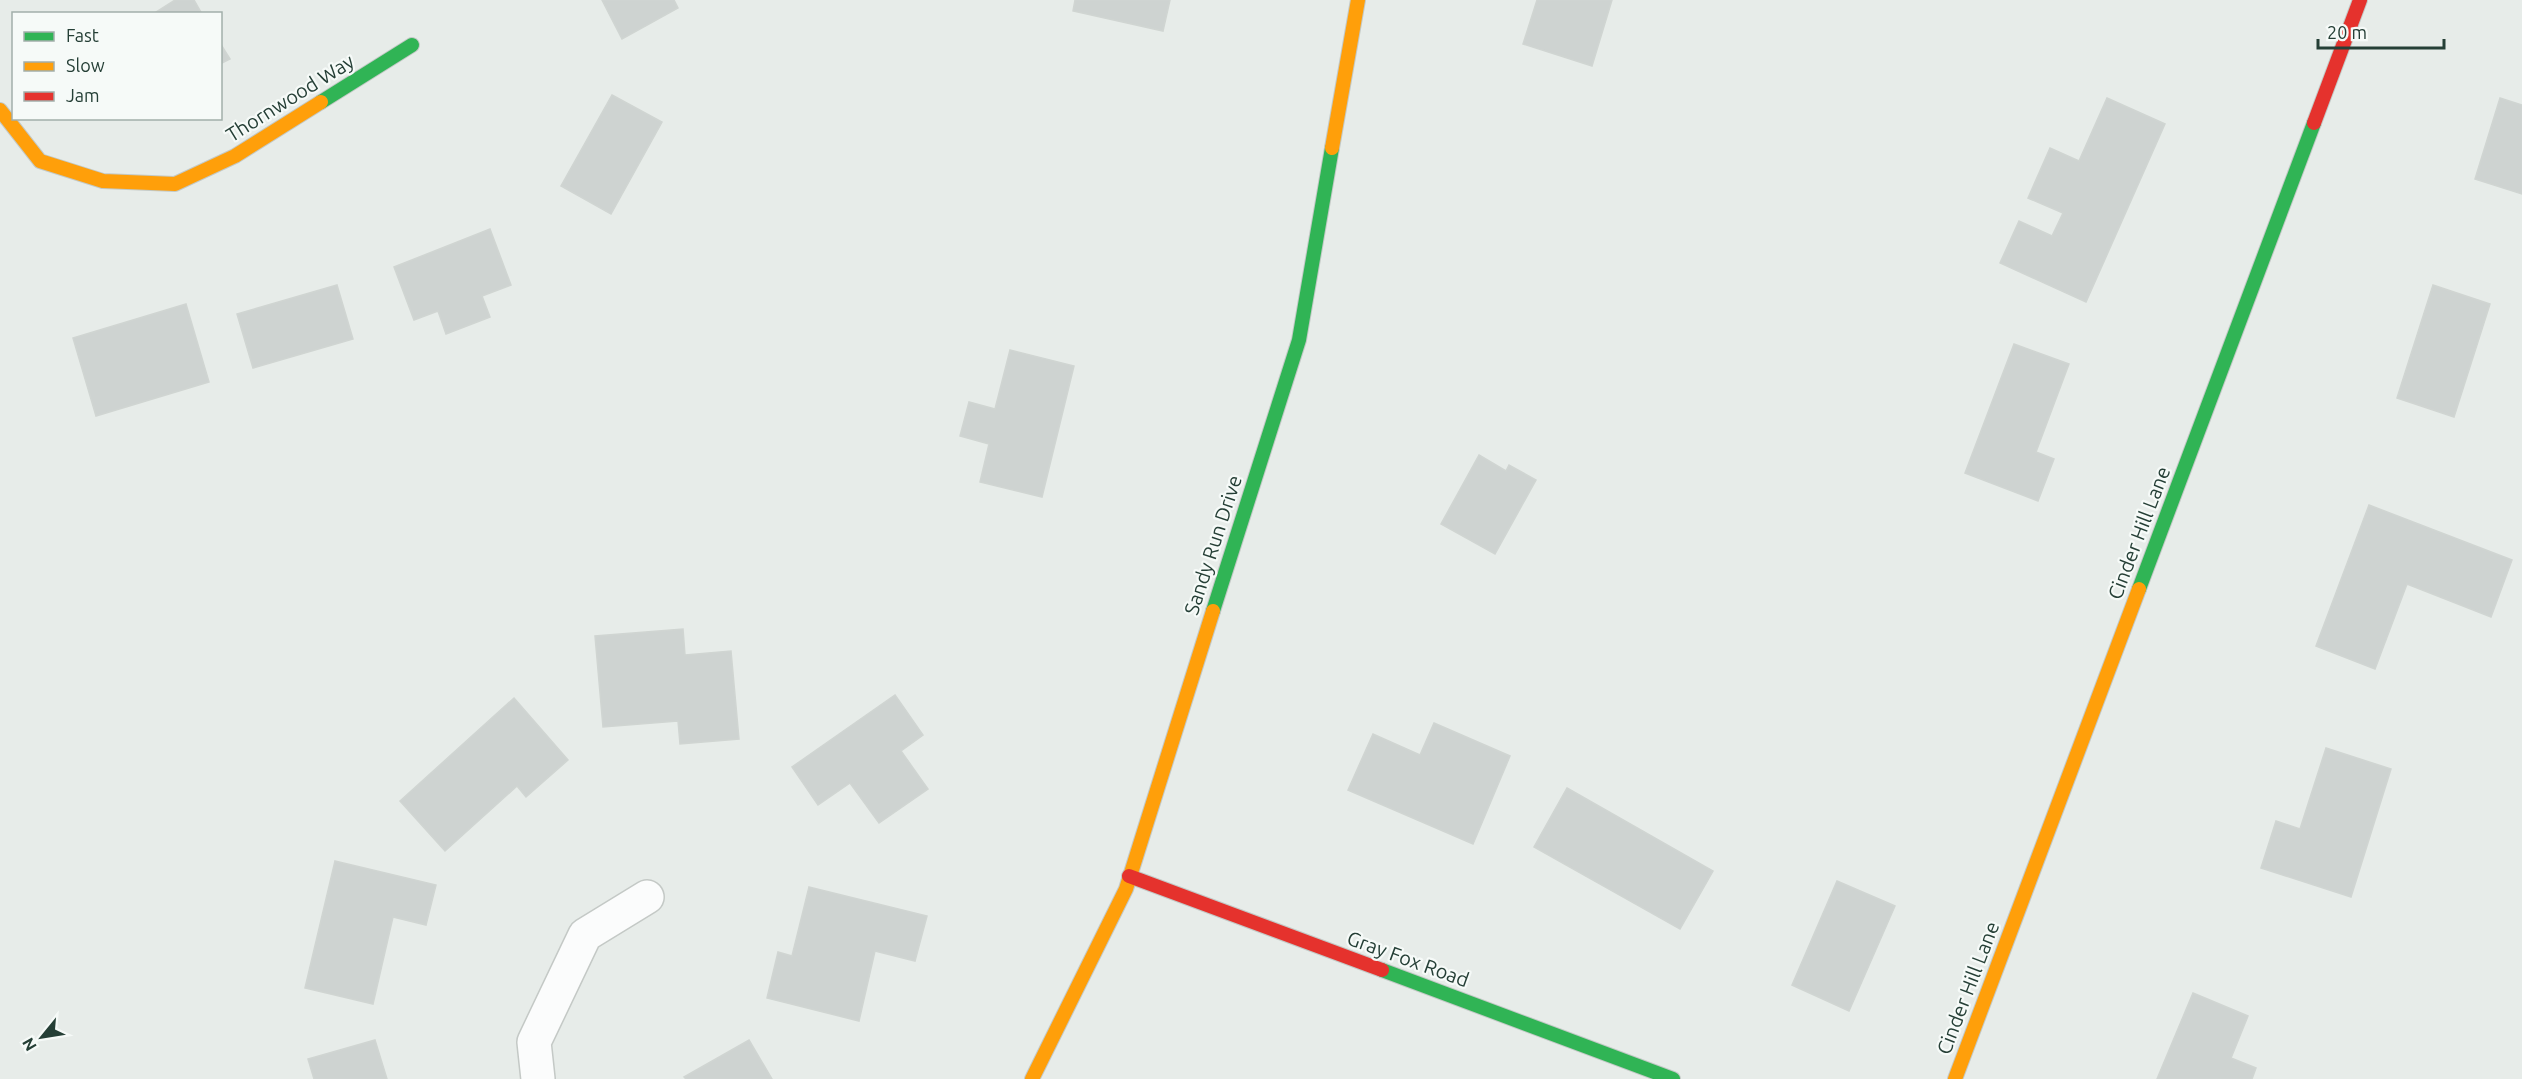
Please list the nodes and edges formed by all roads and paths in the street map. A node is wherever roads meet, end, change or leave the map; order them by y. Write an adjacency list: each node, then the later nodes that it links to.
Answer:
1 (1358, 0): 5 (street, Sandy Run Drive)
2 (2360, 0): 10 (street, Cinder Hill Lane)
3 (412, 45): 4 (street, Thornwood Way)
4 (0, 110)
5 (1129, 876): 8 (street, Sandy Run Drive); 9 (street, Gray Fox Road)
6 (647, 897): 7 (street)
7 (538, 1079)
8 (1032, 1079)
9 (1673, 1079)
10 (1955, 1079)

